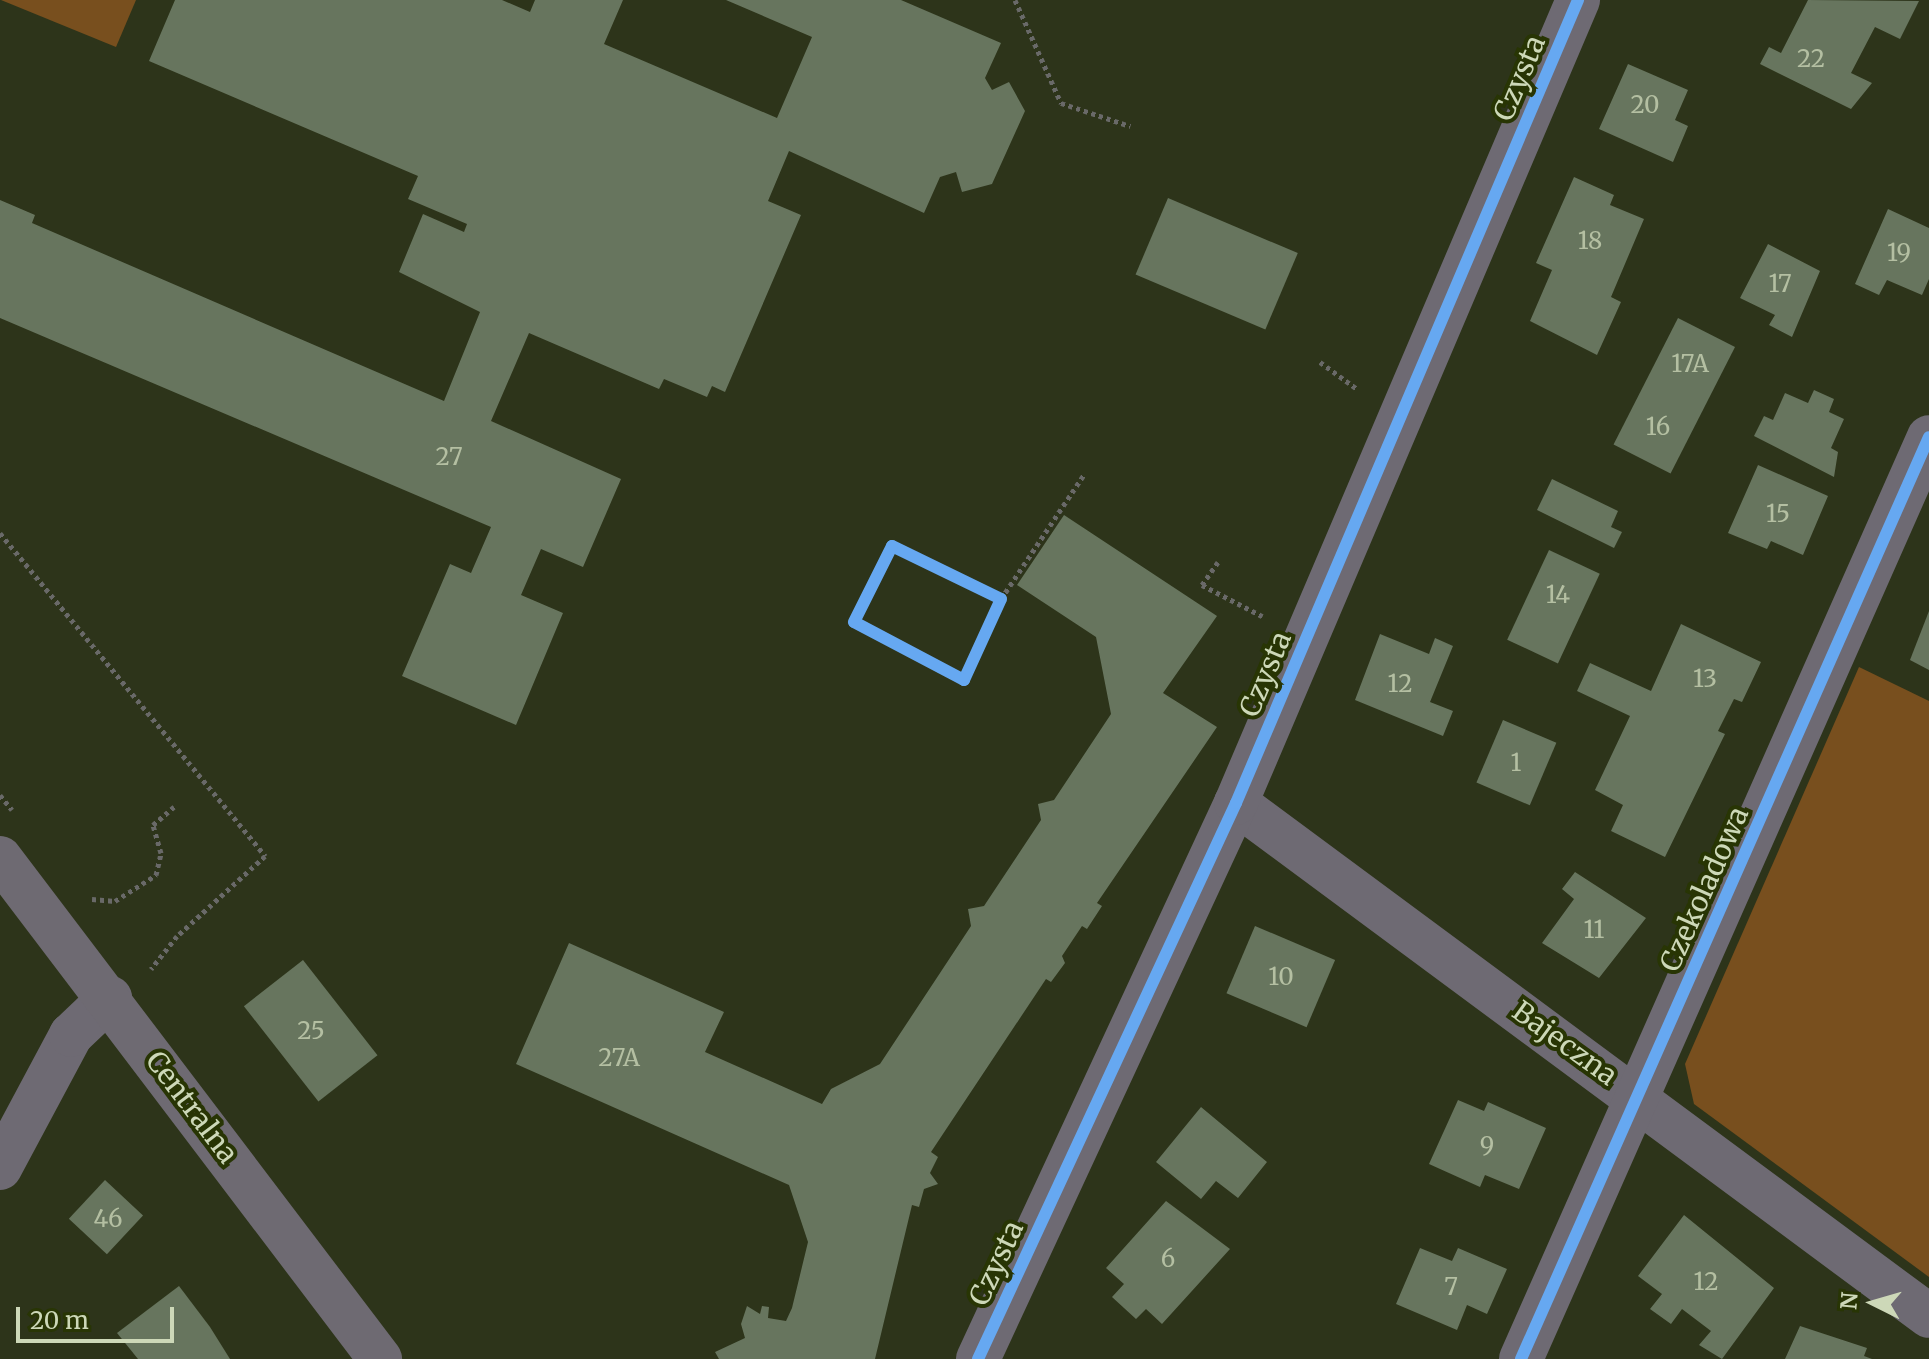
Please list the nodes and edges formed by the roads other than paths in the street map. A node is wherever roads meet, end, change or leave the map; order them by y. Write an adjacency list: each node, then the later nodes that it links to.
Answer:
1 (1578, 0): 3 (street, Czysta)
2 (1929, 437): 6 (street, Czekoladowa)
3 (1236, 803): 6 (street, Bajeczna); 10 (street, Czysta)
4 (0, 858): 5 (street, Centralna)
5 (110, 998): 7 (street); 9 (street, Centralna)
6 (1639, 1097): 8 (street, Bajeczna); 11 (street, Czekoladowa)
7 (0, 1168)
8 (1929, 1316)
9 (380, 1359)
10 (978, 1359)
11 (1521, 1359)

